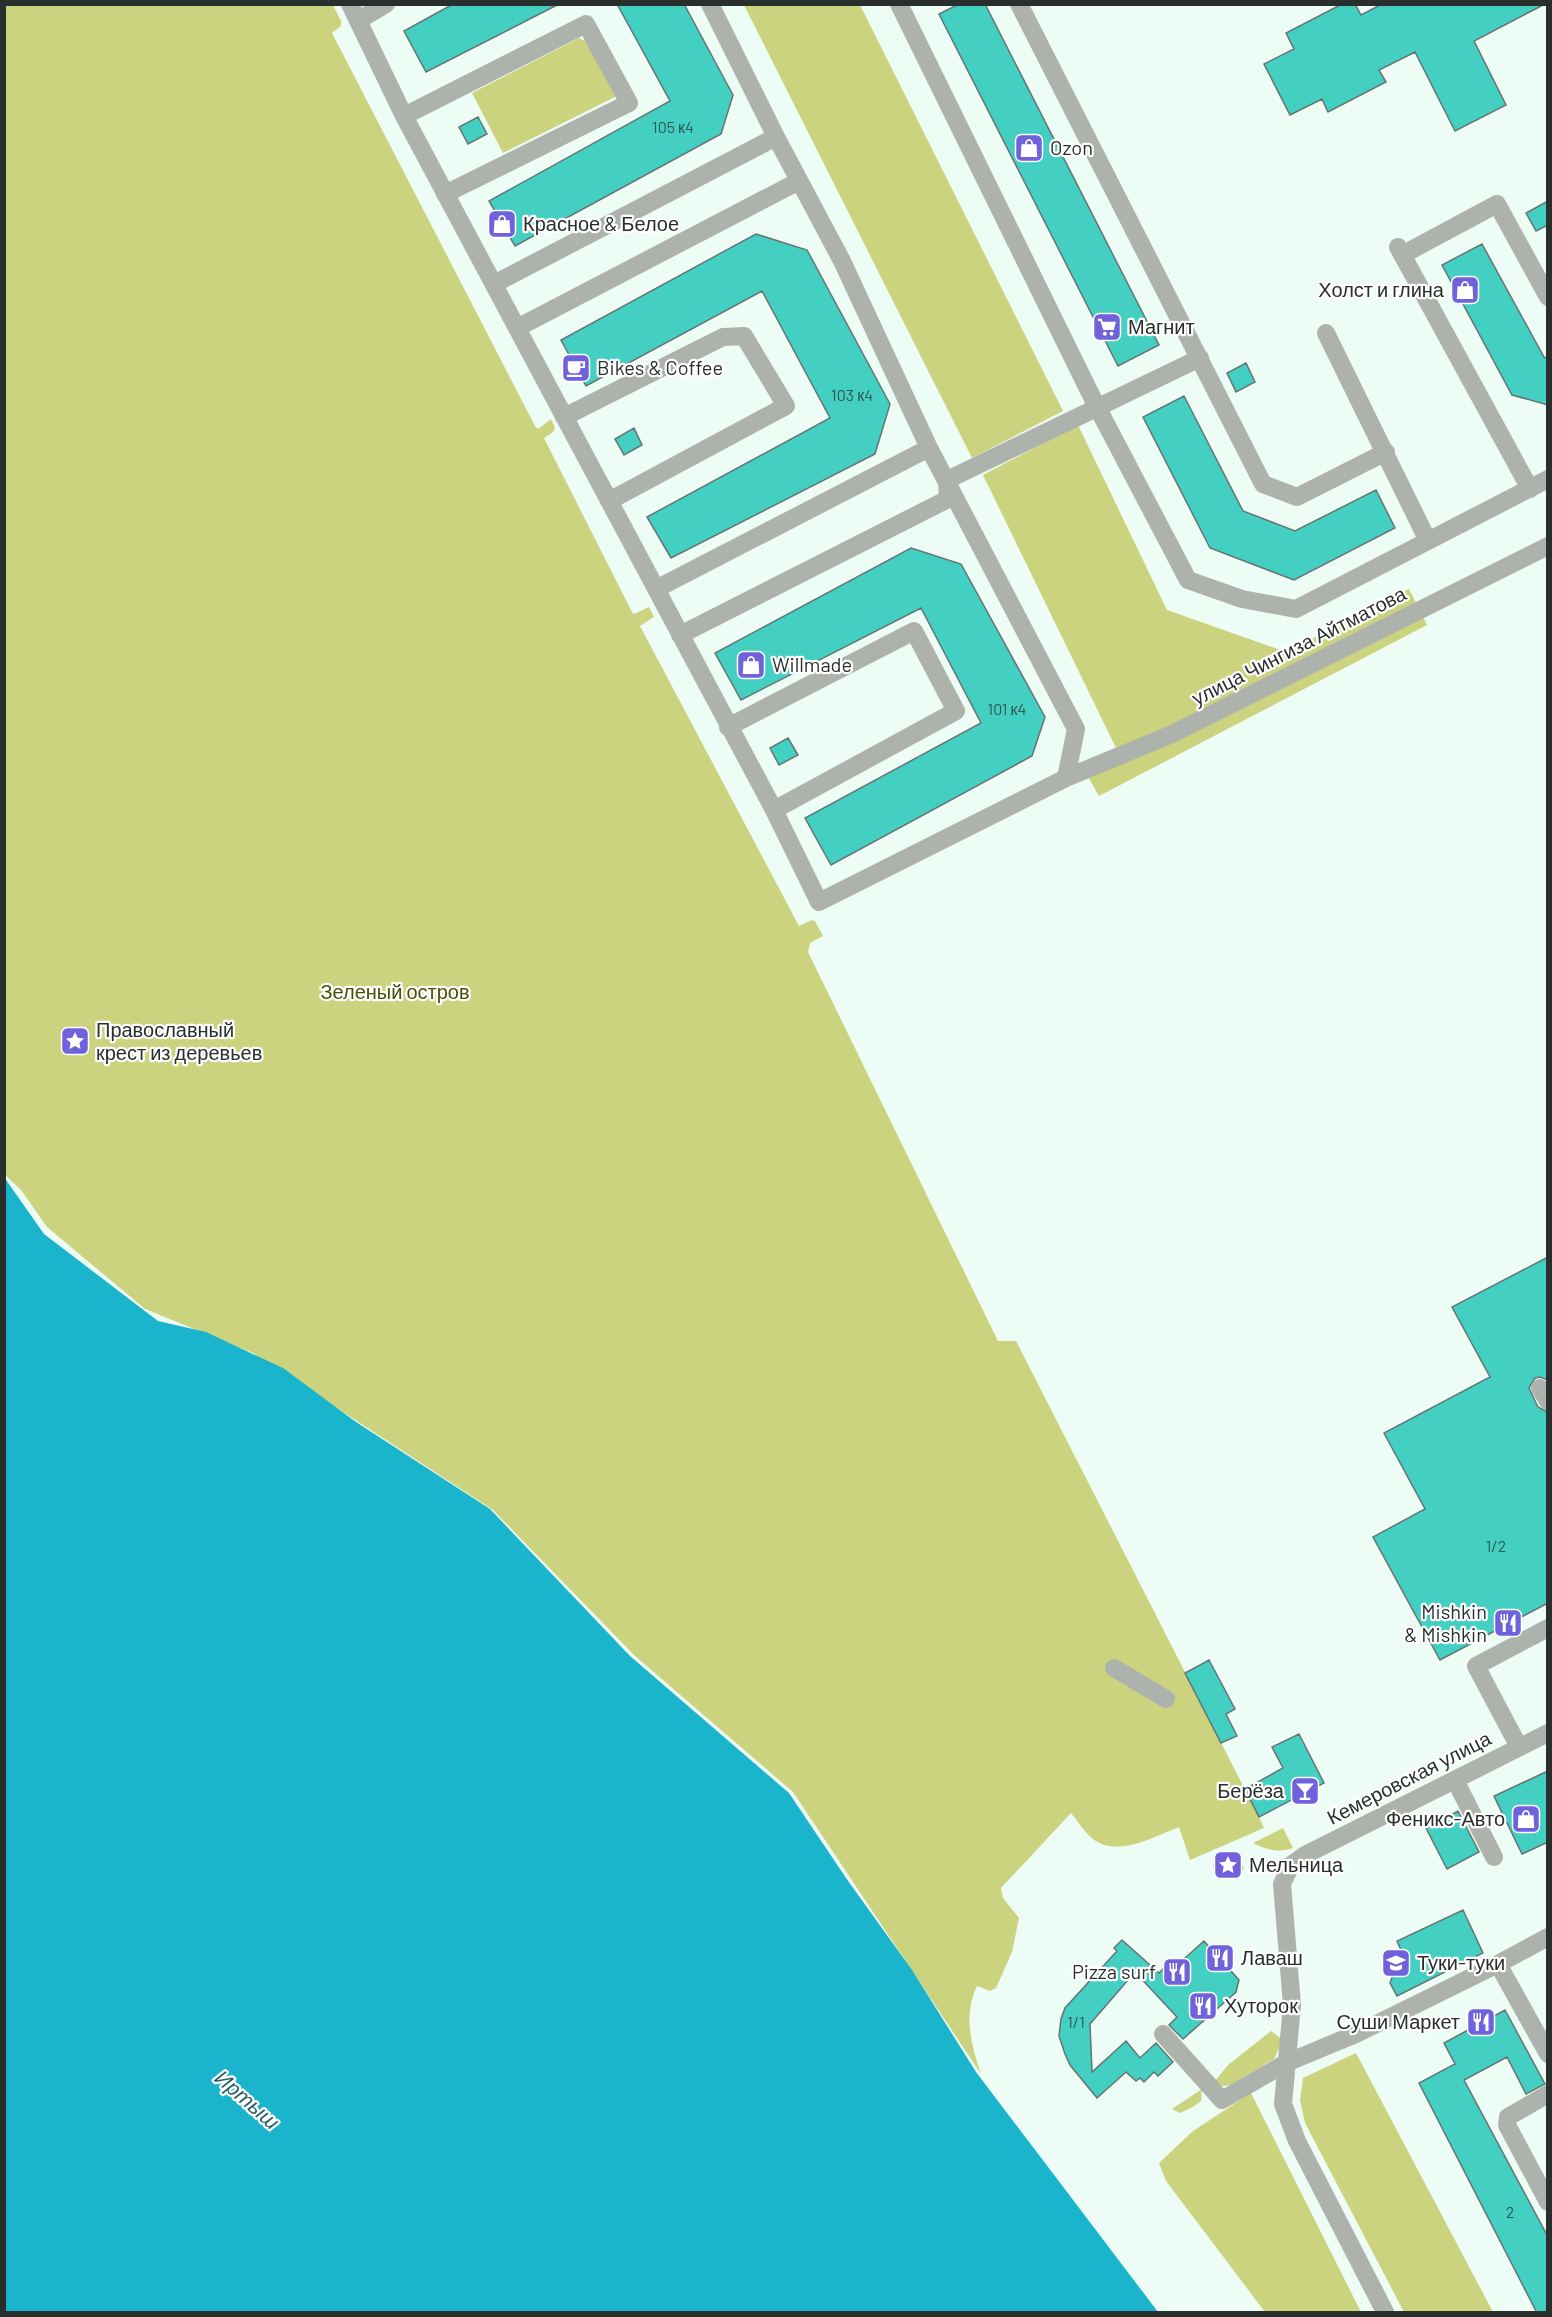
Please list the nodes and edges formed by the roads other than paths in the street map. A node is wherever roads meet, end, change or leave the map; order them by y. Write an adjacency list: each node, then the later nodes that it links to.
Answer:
1 (386, 4): 5 (street)
2 (710, 4): 7 (street)
3 (1019, 4): 14 (street)
4 (905, 7): 15 (street)
5 (354, 12): 6 (street)
6 (404, 116): 9 (street); 9 (street)
7 (776, 137): 8 (street); 10 (street)
8 (799, 181): 12 (street); 17 (street)
9 (445, 194): 10 (street)
10 (494, 284): 12 (street)
11 (1548, 297): 21 (street)
12 (517, 328): 16 (street)
13 (1326, 333): 18 (street)
14 (1200, 358): 15 (street); 18 (street)
15 (1098, 406): 20 (street); 23 (street)
16 (564, 417): 22 (street); 22 (street)
17 (929, 448): 20 (street); 25 (street)
18 (1386, 452): 23 (street)
19 (1548, 479): 21 (street)
20 (947, 480): 26 (street); 28 (street)
21 (1530, 489): 23 (street)
22 (609, 501): 25 (street)
23 (1428, 542)
24 (1548, 546): 28 (street, улица Чингиза Айтматова)
25 (656, 589): 26 (street)
26 (680, 635): 27 (street)
27 (728, 727): 29 (street); 29 (street)
28 (1066, 778): 29 (street, улица Чингиза Айтматова)
29 (774, 810)
30 (1548, 1628): 34 (street)
31 (1114, 1668): 32 (street)
32 (1166, 1699)
33 (1548, 1733): 34 (street, Кемеровская улица)
34 (1519, 1748): 35 (street, Кемеровская улица)
35 (1455, 1780): 36 (street); 41 (street, Кемеровская улица)
36 (1494, 1857)
37 (1548, 1937): 38 (street)
38 (1498, 1964): 40 (street); 41 (street)
39 (1163, 2034): 41 (street)
40 (1548, 2054)
41 (1286, 2063): 44 (street)
42 (1548, 2094): 43 (street)
43 (1548, 2202)
44 (1385, 2313)

